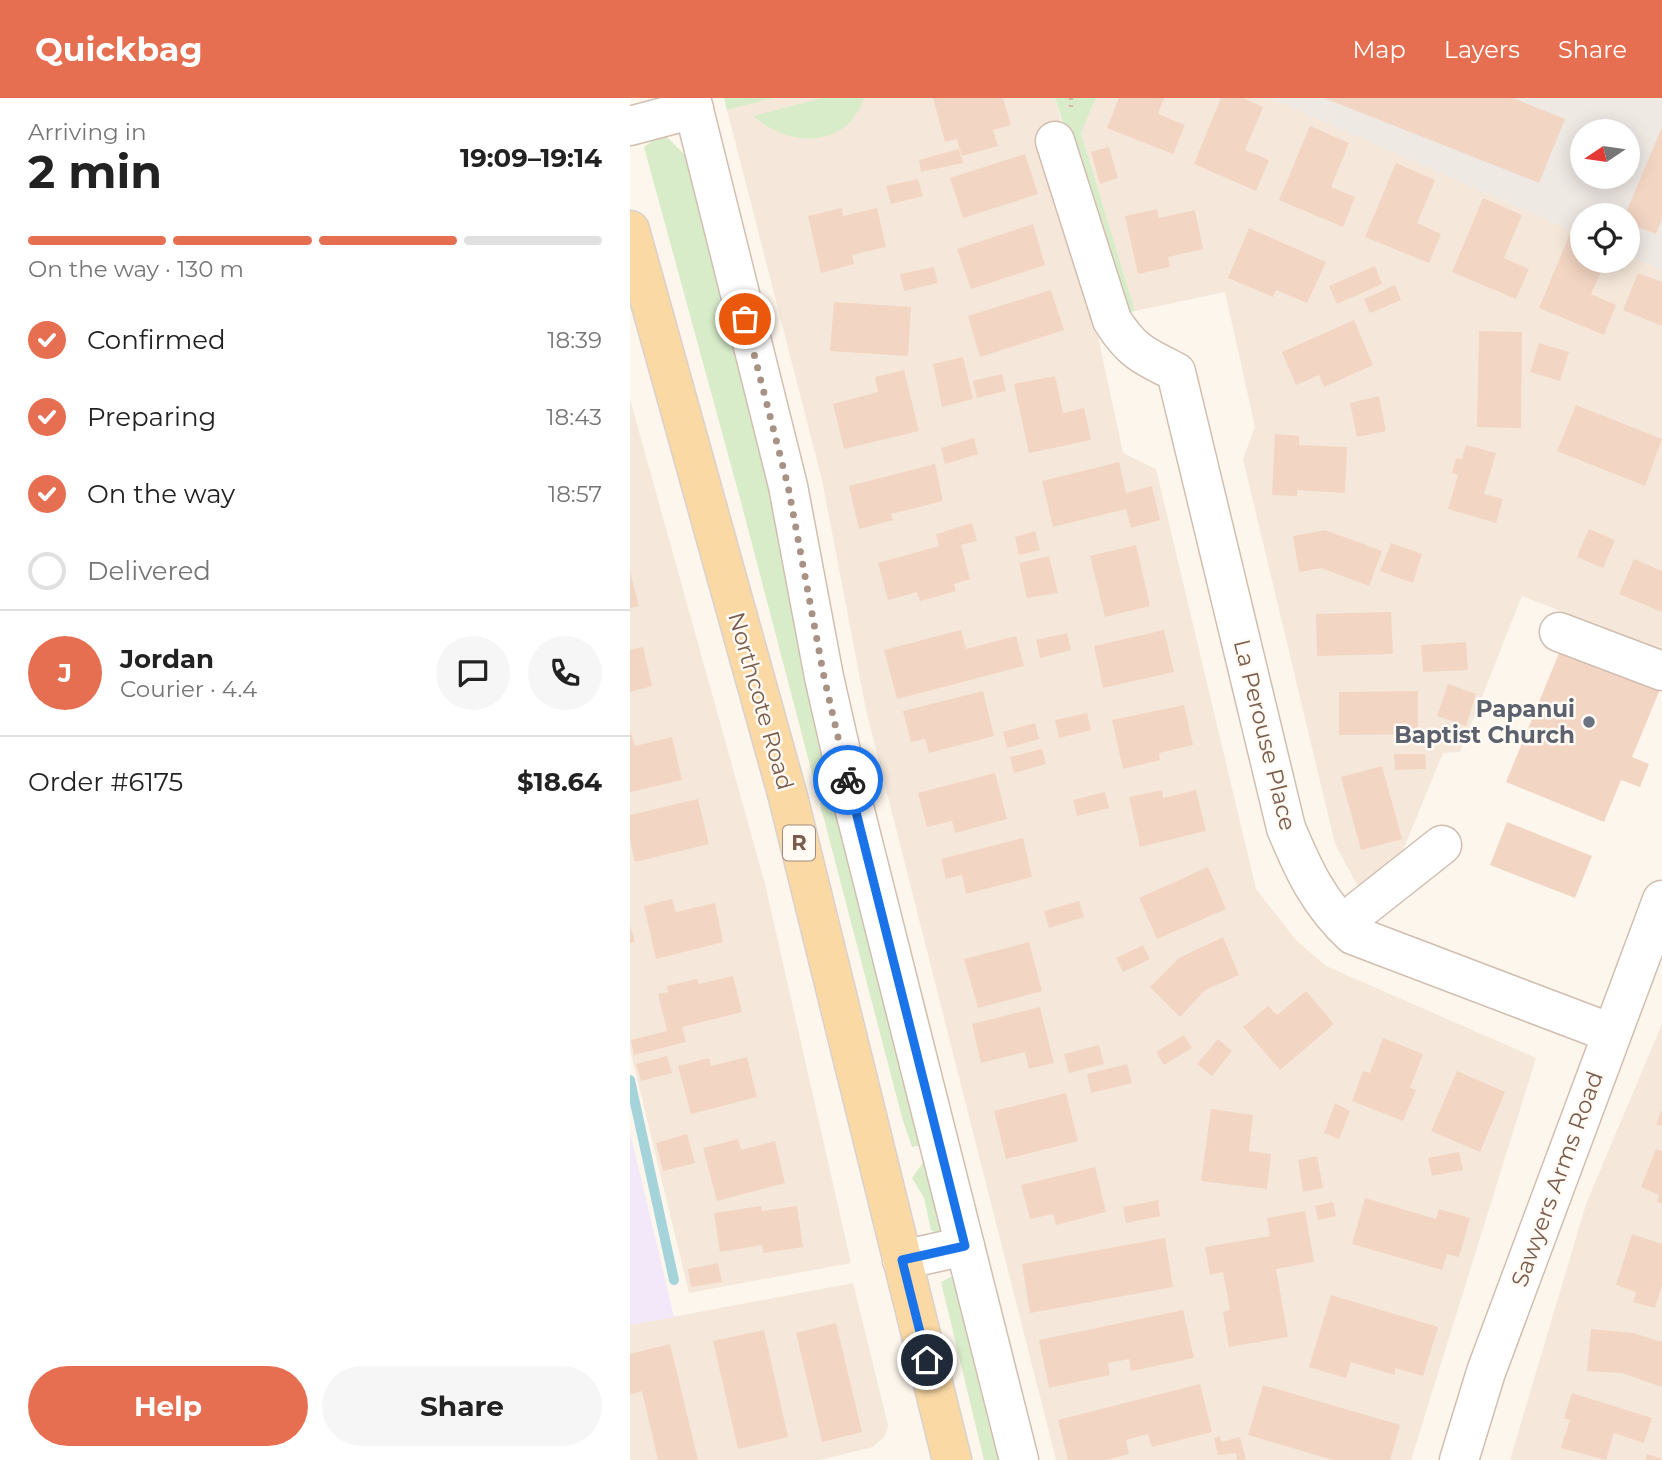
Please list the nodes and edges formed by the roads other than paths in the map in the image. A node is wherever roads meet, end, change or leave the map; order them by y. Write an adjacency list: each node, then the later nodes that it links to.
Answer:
1 (693, 104): 2 (street); 11 (street)
2 (630, 126)
3 (1055, 141): 9 (street, La Perouse Place)
4 (630, 230): 12 (main road, Northcote Road / R)
5 (1559, 632): 6 (street)
6 (1662, 671)
7 (1442, 845): 9 (street)
8 (1662, 900): 10 (street, Sawyers Arms Road)
9 (1342, 925): 10 (street, La Perouse Place)
10 (1611, 1033): 15 (street, Sawyers Arms Road)
11 (965, 1246): 12 (street); 14 (street)
12 (902, 1260): 13 (main road, Northcote Road / R)
13 (952, 1460)
14 (1019, 1460)
15 (1459, 1460)

